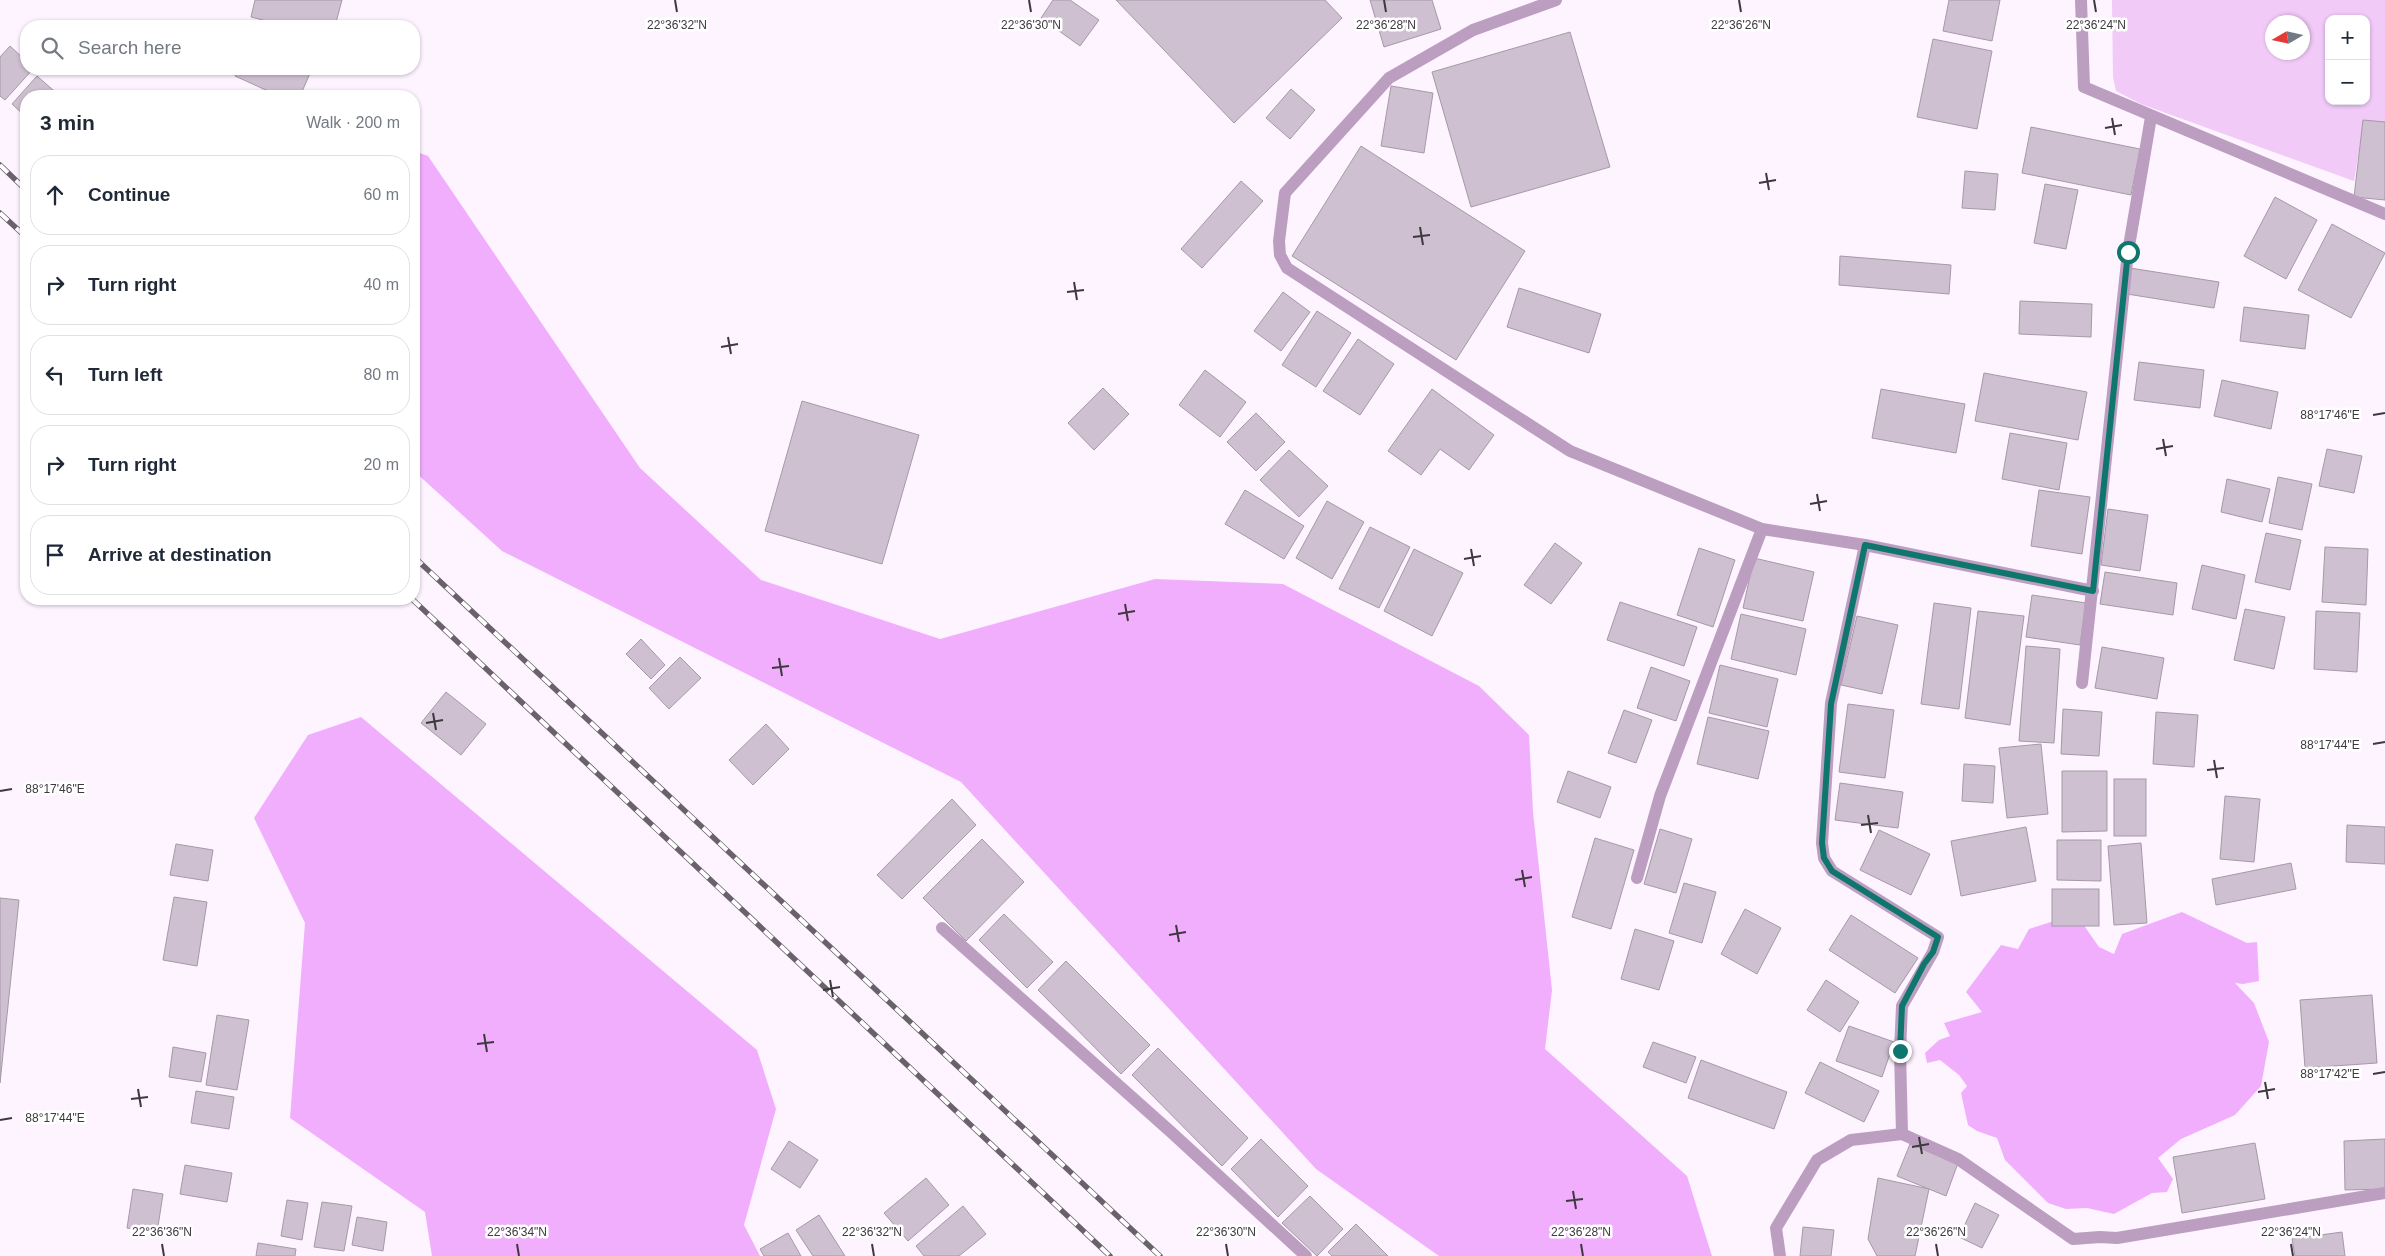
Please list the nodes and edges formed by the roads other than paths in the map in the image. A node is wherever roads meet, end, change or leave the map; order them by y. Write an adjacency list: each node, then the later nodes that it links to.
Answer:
1 (1556, 0): 5 (street)
2 (2081, 0): 3 (street)
3 (2151, 117): 4 (street); 7 (street)
4 (2385, 214)
5 (1762, 529): 6 (street); 9 (street)
6 (1865, 545): 7 (street); 11 (street)
7 (2093, 591): 8 (street)
8 (2082, 683)
9 (1637, 878)
10 (942, 928): 13 (street)
11 (1902, 1134): 12 (street); 14 (street)
12 (2385, 1193)
13 (1306, 1256)
14 (1780, 1256)

